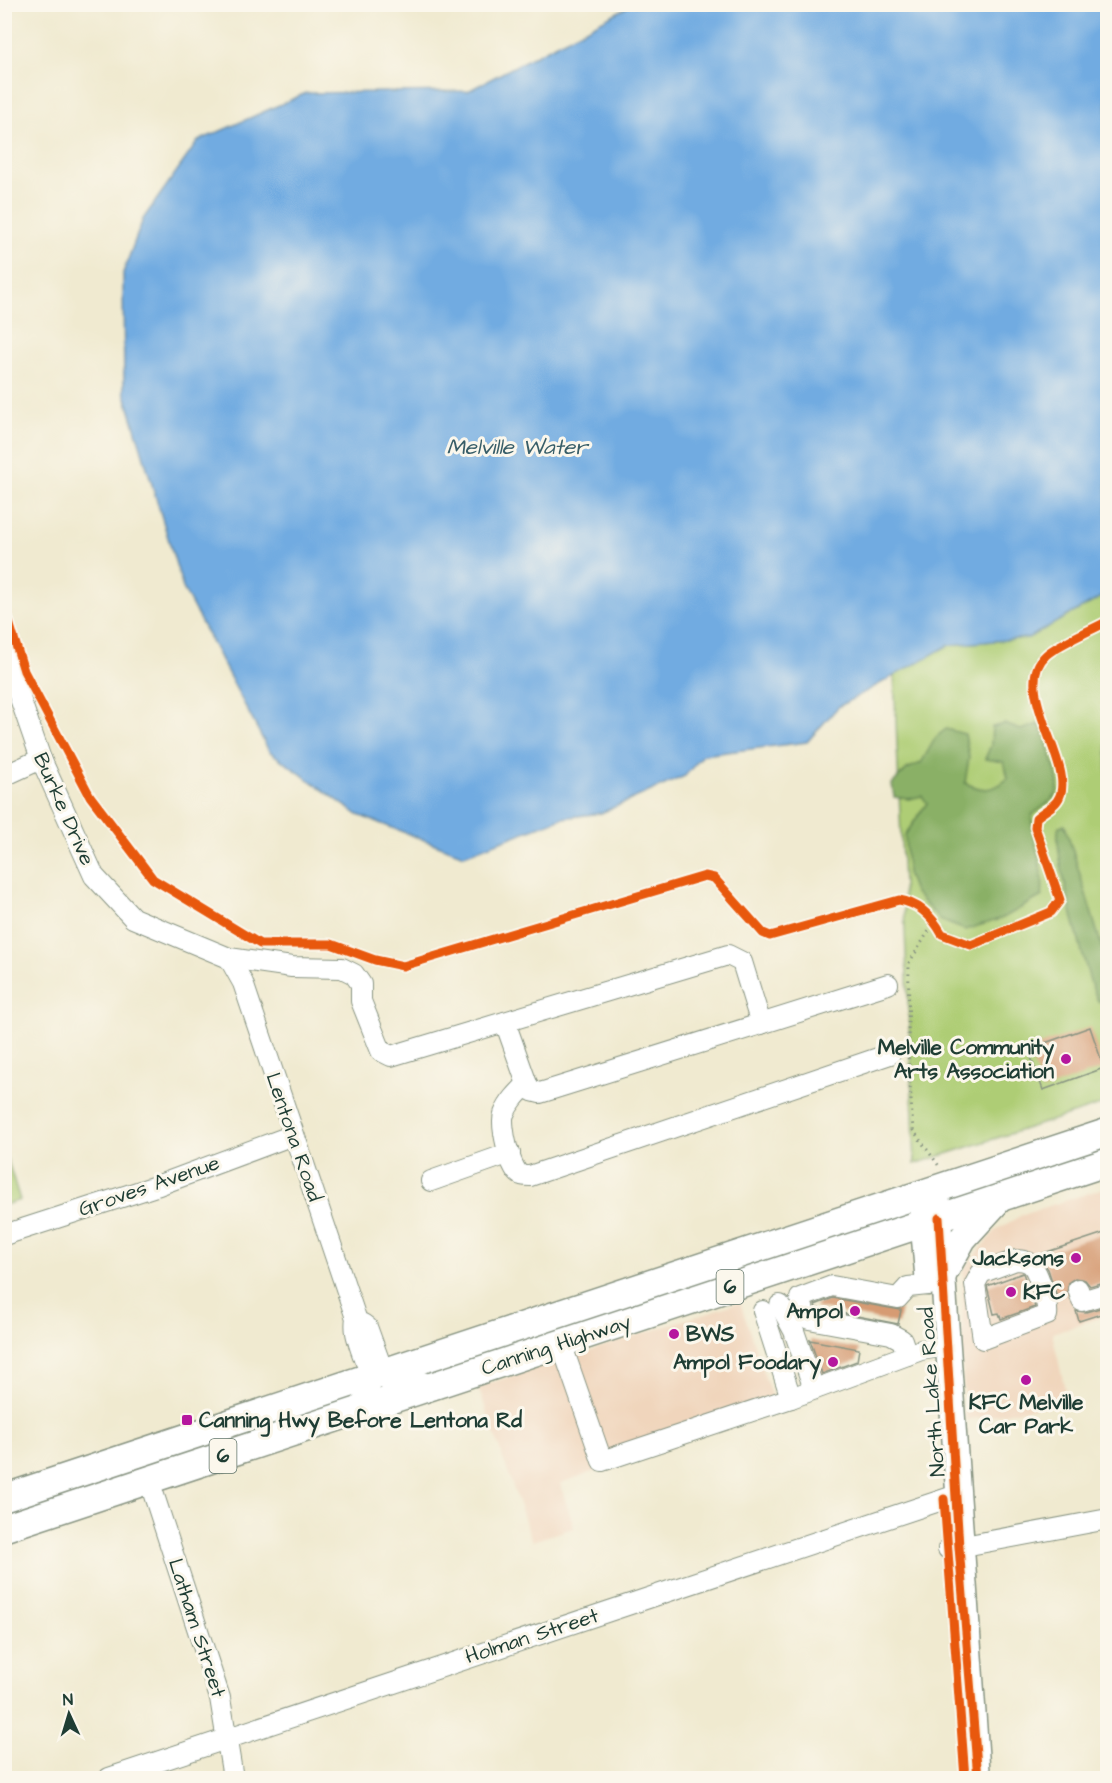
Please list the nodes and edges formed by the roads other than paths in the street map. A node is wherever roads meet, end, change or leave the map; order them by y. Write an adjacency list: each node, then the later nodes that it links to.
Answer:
1 (4, 652): 2 (street, Burke Drive)
2 (40, 759): 3 (street); 4 (street, Burke Drive)
3 (4, 776)
4 (229, 958): 6 (street, Burke Drive); 11 (street, Lentona Road)
5 (888, 984): 7 (street)
6 (505, 1022): 7 (street); 9 (street)
7 (761, 1024): 9 (street)
8 (890, 1054): 12 (street)
9 (527, 1084): 12 (street)
10 (1107, 1132): 15 (highway, Canning Highway / 6)
11 (293, 1136): 18 (street, Groves Avenue); 30 (street, Lentona Road)
12 (510, 1153): 14 (street)
13 (1107, 1162): 16 (highway, Canning Highway / 6)
14 (431, 1181)
15 (932, 1183): 17 (main road, North Lake Road); 30 (highway, Canning Highway / 6)
16 (1000, 1198): 17 (highway, Canning Highway / 6); 20 (highway)
17 (931, 1221): 19 (highway, Canning Highway / 6); 20 (main road, North Lake Road)
18 (4, 1234)
19 (824, 1256): 21 (highway, Canning Highway / 6); 22 (street)
20 (935, 1279): 22 (street); 28 (main road, North Lake Road); 36 (main road, North Lake Road)
21 (752, 1280): 26 (street); 27 (highway, Canning Highway / 6)
22 (832, 1286): 25 (street)
23 (1078, 1289): 24 (street)
24 (1107, 1293)
25 (800, 1298): 26 (street); 29 (street)
26 (771, 1308): 32 (street); 33 (street)
27 (561, 1343): 31 (highway, Canning Highway / 6); 33 (street)
28 (934, 1348): 29 (street); 36 (main road, North Lake Road)
29 (907, 1355): 32 (street)
30 (375, 1375): 31 (street); 34 (street, Lentona Road); 37 (highway, Canning Highway / 6)
31 (441, 1383): 34 (highway, Canning Highway / 6)
32 (814, 1389): 33 (street)
33 (791, 1398)
34 (356, 1411): 35 (highway, Canning Highway / 6)
35 (149, 1480): 39 (highway, Canning Highway / 6); 41 (street, Latham Street)
36 (951, 1497): 40 (main road, North Lake Road); 41 (street, Holman Street)
37 (4, 1498)
38 (1107, 1519): 40 (street)
39 (4, 1528)
40 (954, 1548): 44 (main road, North Lake Road); 45 (main road, North Lake Road)
41 (228, 1738): 42 (street, Holman Street); 43 (street, Latham Street)
42 (109, 1779)
43 (233, 1779)
44 (965, 1779)
45 (978, 1779)

